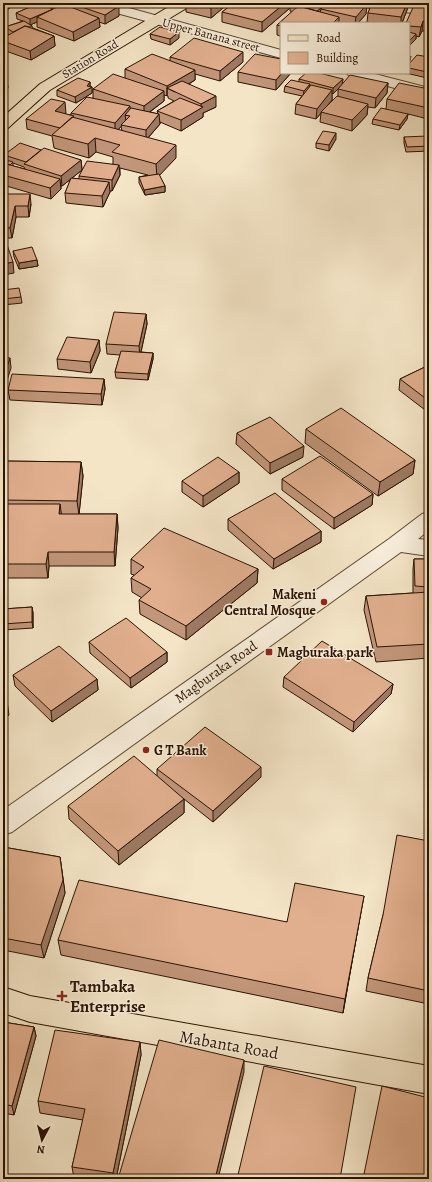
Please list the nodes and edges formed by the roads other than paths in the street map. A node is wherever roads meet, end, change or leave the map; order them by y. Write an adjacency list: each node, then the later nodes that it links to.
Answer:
1 (96, 3): 5 (street, Upper Banana street)
2 (185, 3): 5 (main road, Station Road)
3 (363, 3): 4 (street)
4 (429, 11)
5 (155, 20): 6 (street, Upper Banana street); 9 (main road, Station Road)
6 (280, 54)
7 (358, 74): 8 (street)
8 (429, 93)
9 (3, 125)
10 (429, 519): 11 (street, Magburaka Road)
11 (397, 544): 12 (street); 13 (street, Magburaka Road)
12 (429, 548)
13 (3, 824)
14 (3, 1000): 15 (main road, Mabanta Road)
15 (16, 1010): 16 (main road, Mabanta Road)
16 (429, 1080)

